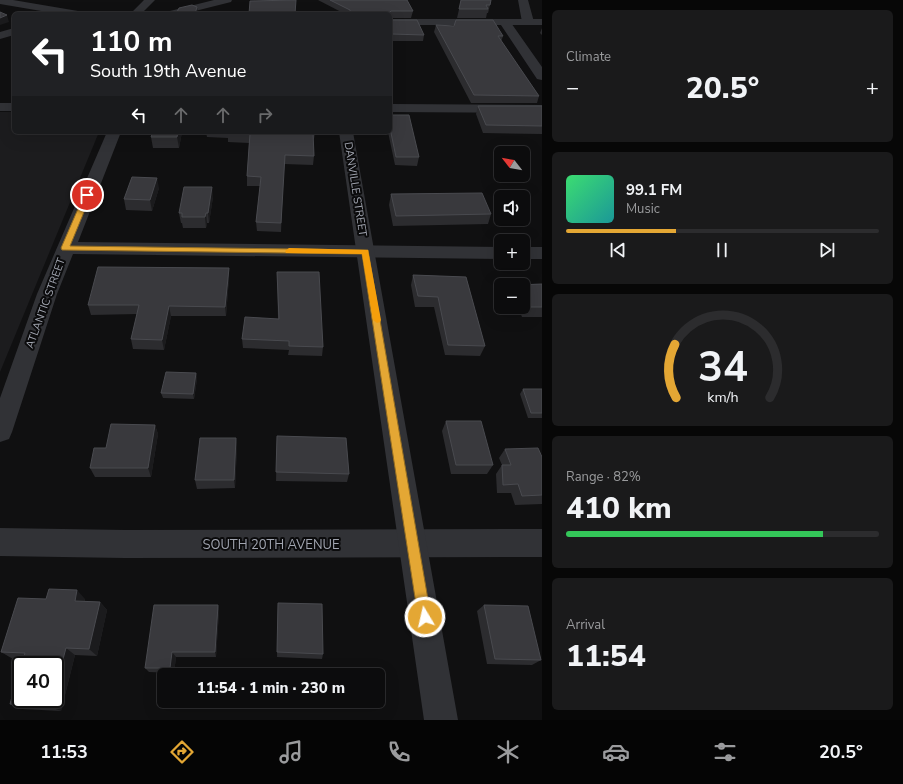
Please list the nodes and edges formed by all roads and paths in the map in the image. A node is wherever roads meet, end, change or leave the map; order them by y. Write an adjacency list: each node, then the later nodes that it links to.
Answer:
1 (150, 0): 6 (street)
2 (227, 0): 7 (street)
3 (523, 0): 10 (street)
4 (0, 1): 5 (street)
5 (58, 12)
6 (138, 12)
7 (178, 12)
8 (392, 22): 9 (street)
9 (505, 22): 10 (street); 14 (street)
10 (528, 22): 11 (street)
11 (542, 22)
12 (12, 32): 13 (street)
13 (0, 36)
14 (542, 76)
15 (0, 107): 16 (street)
16 (12, 107)
17 (392, 108): 18 (street)
18 (542, 109)
19 (113, 134): 21 (street, ATLANTIC STREET)
20 (346, 134): 22 (street, DANVILLE STREET)
21 (65, 248): 22 (street); 26 (street, ATLANTIC STREET)
22 (366, 252): 23 (street); 29 (street, DANVILLE STREET)
23 (494, 253)
24 (530, 253): 25 (street)
25 (542, 253)
26 (0, 432)
27 (0, 542): 29 (street, SOUTH 20TH AVENUE)
28 (542, 543): 29 (street, SOUTH 20TH AVENUE)
29 (413, 544): 30 (street, DANVILLE STREET)
30 (441, 720)

